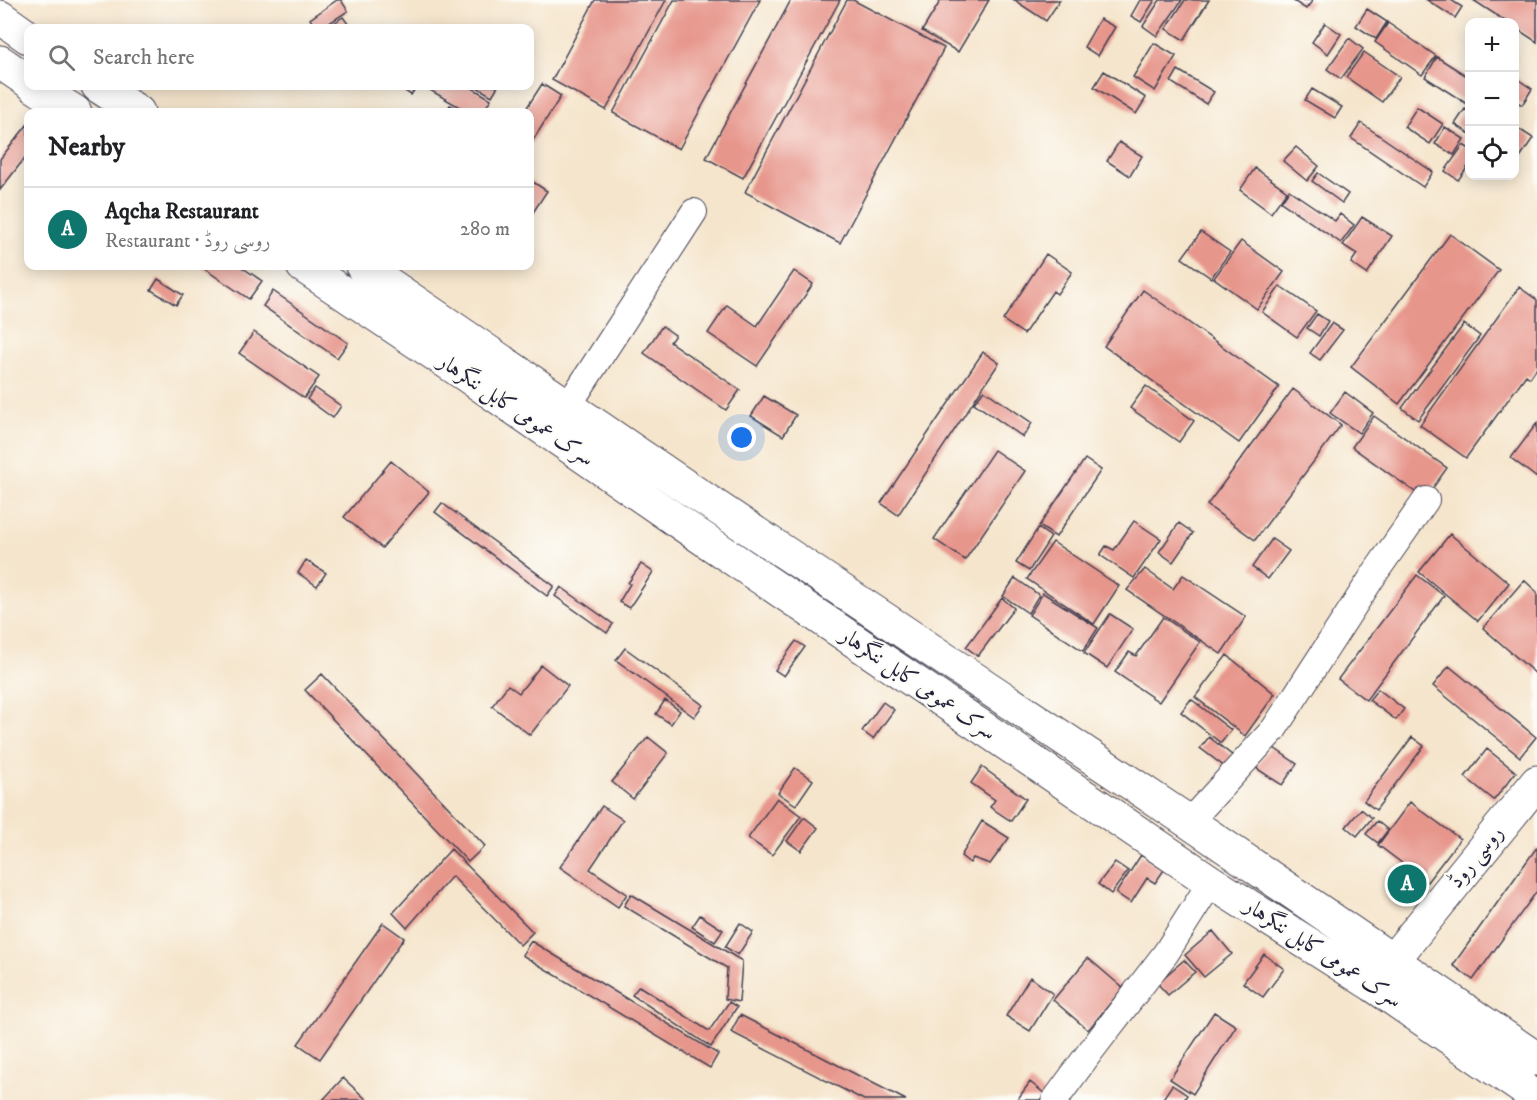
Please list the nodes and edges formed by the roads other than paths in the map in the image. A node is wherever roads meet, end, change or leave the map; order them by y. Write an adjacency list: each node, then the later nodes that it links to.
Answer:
1 (0, 17): 2 (main road)
2 (24, 34)
3 (0, 62): 4 (main road)
4 (24, 78)
5 (40, 90): 7 (main road)
6 (105, 90): 8 (main road)
7 (69, 108)
8 (132, 108)
9 (694, 212): 12 (street)
10 (309, 270): 15 (main road, سرک عمومی کابل ننگرهار)
11 (368, 270): 12 (main road, سرک عمومی کابل ننگرهار)
12 (568, 406): 14 (main road, سرک عمومی کابل ننگرهار)
13 (1426, 500): 17 (street)
14 (815, 573): 15 (main road); 17 (main road, سرک عمومی کابل ننگرهار)
15 (797, 602): 18 (main road, سرک عمومی کابل ننگرهار)
16 (1537, 782): 19 (main road, روسی روڈ)
17 (1189, 822): 19 (main road, سرک عمومی کابل ننگرهار)
18 (1211, 882): 21 (main road, سرک عمومی کابل ننگرهار); 22 (street)
19 (1393, 960): 20 (main road, سرک عمومی کابل ننگرهار)
20 (1537, 1059)
21 (1537, 1098)
22 (1055, 1100)

